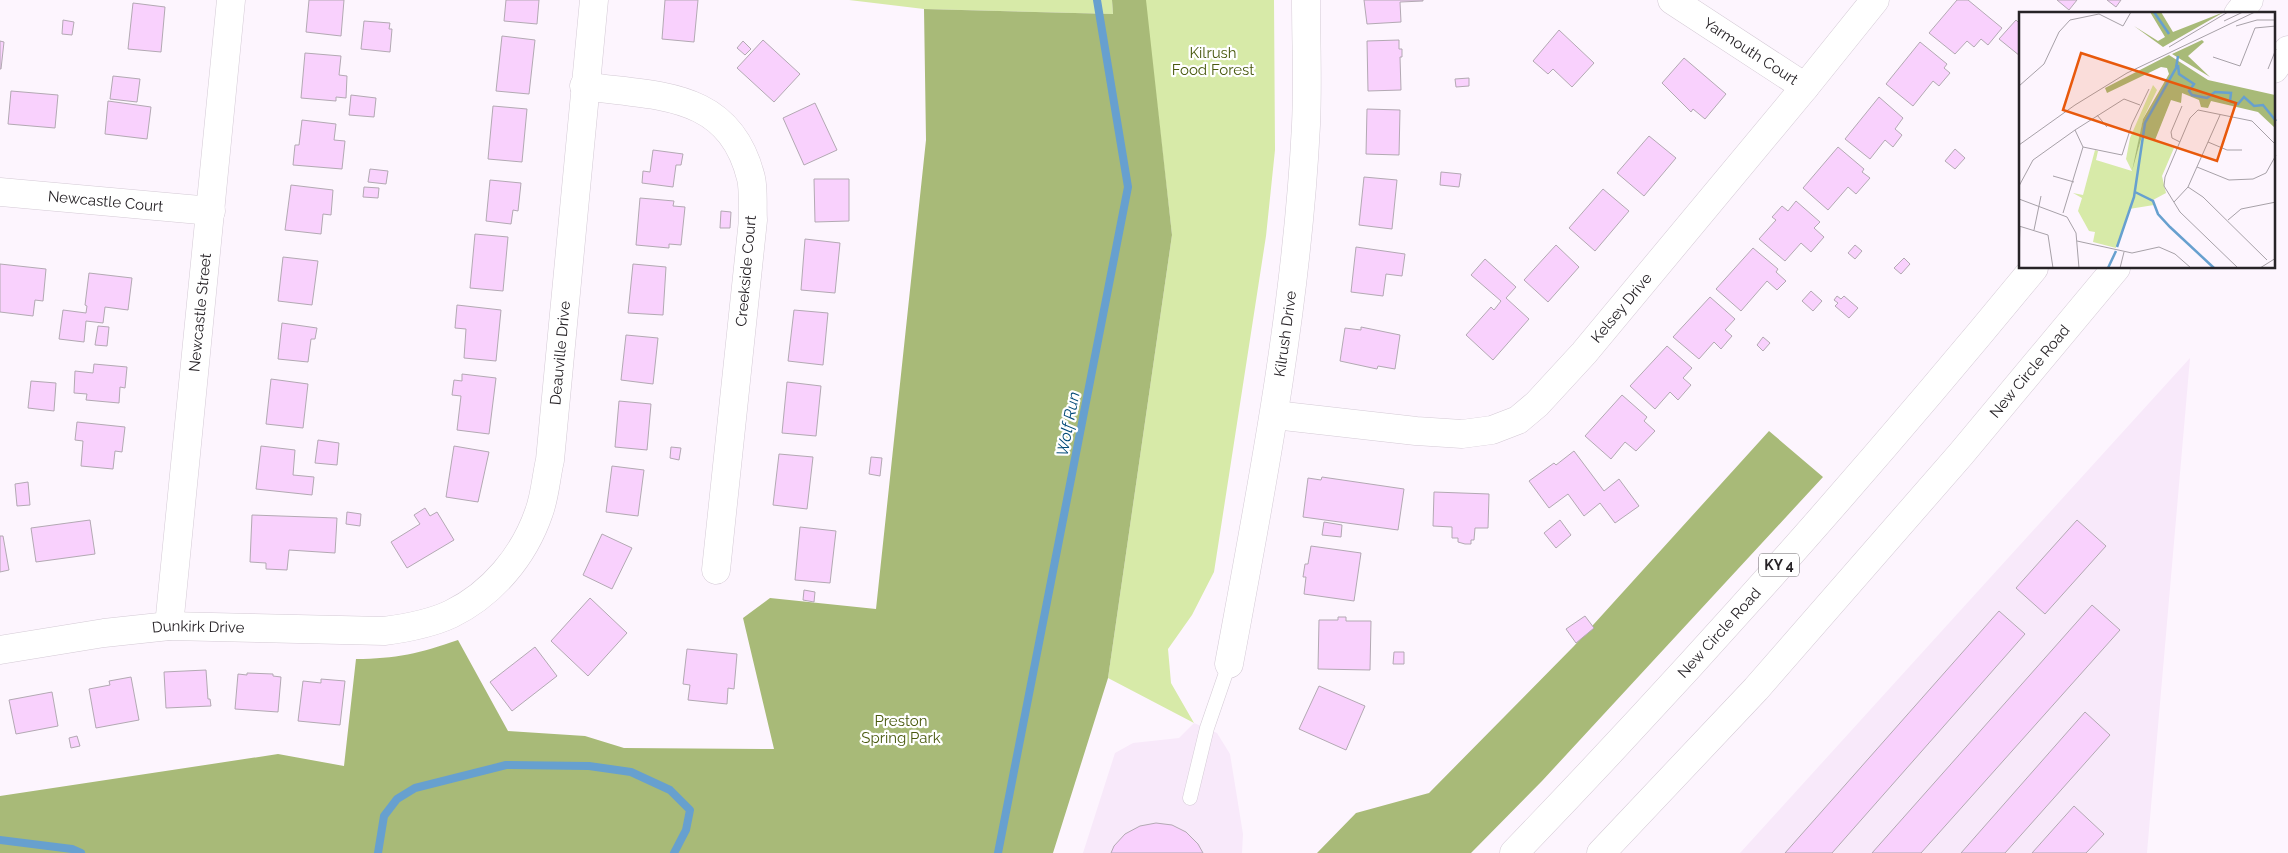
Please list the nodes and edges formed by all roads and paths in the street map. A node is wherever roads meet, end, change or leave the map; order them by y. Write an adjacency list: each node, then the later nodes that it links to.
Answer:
1 (231, 0): 13 (main road, Newcastle Street)
2 (594, 0): 10 (main road, Deauville Drive)
3 (1306, 0): 16 (main road, Kilrush Drive)
4 (1875, 0): 11 (main road, Kelsey Drive)
5 (2249, 0): 7 (main road)
6 (1686, 4): 11 (main road, Yarmouth Court)
7 (2240, 12)
8 (2288, 50): 9 (main road)
9 (2276, 65)
10 (584, 86): 17 (main road, Creekside Court); 19 (main road, Deauville Drive)
11 (1805, 87): 16 (main road, Kelsey Drive)
12 (0, 192): 13 (main road, Newcastle Court)
13 (211, 211): 18 (main road, Newcastle Street)
14 (2033, 269): 23 (main road, New Circle Road / KY 4)
15 (2115, 269): 24 (main road, New Circle Road)
16 (1275, 415): 21 (main road, Kilrush Drive)
17 (716, 570)
18 (169, 626): 19 (main road, Dunkirk Drive); 20 (main road, Dunkirk Drive)
19 (398, 629)
20 (0, 650)
21 (1229, 664): 22 (lane)
22 (1190, 798)
23 (1514, 853)
24 (1601, 853)

